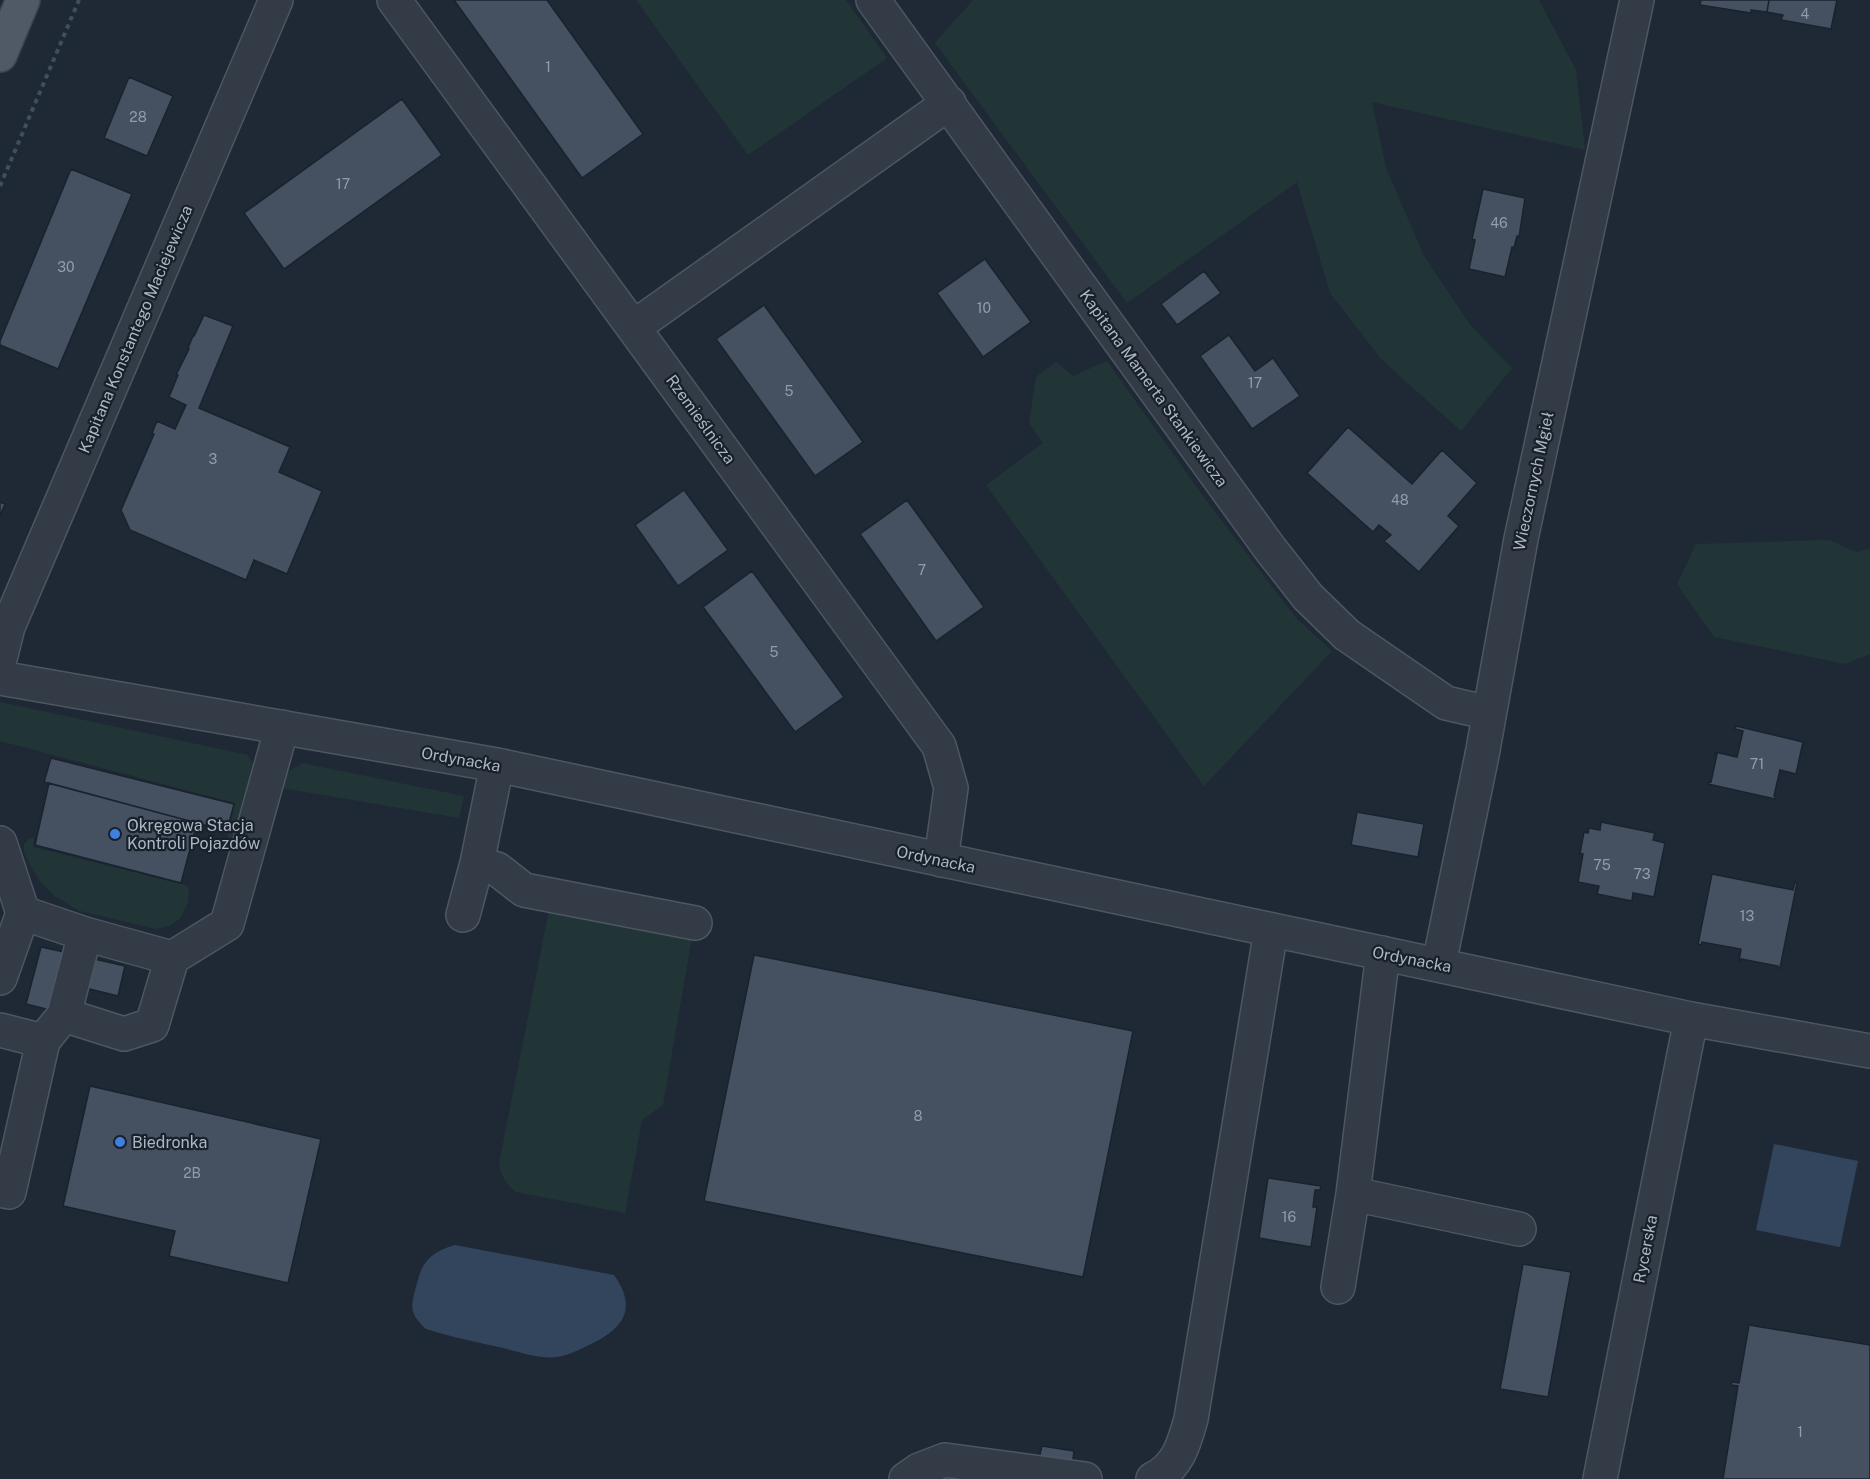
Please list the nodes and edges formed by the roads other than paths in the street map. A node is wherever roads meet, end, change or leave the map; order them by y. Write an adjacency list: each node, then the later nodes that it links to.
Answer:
1 (23, 0): 6 (main road)
2 (276, 0): 9 (street, Kapitana Konstantego Maciejewicza)
3 (394, 0): 8 (street, Rzemieślnicza)
4 (873, 0): 7 (street, Kapitana Mamerta Stankiewicza)
5 (1637, 0): 11 (street, Wieczornych Mgieł)
6 (0, 55)
7 (949, 103): 8 (street); 11 (street, Kapitana Mamerta Stankiewicza)
8 (634, 327): 15 (street, Rzemieślnicza)
9 (0, 659)
10 (0, 678): 12 (street, Ordynacka)
11 (1489, 713): 24 (street, Wieczornych Mgieł)
12 (282, 727): 13 (street, Ordynacka); 23 (street)
13 (497, 765): 15 (street, Ordynacka); 16 (street)
14 (0, 843): 17 (street)
15 (941, 860): 20 (street, Ordynacka)
16 (477, 863): 18 (street); 19 (street)
17 (23, 913): 21 (street); 25 (street)
18 (463, 915)
19 (695, 923)
20 (1272, 930): 22 (street, Ordynacka); 37 (street)
21 (85, 934): 23 (street); 26 (street)
22 (1383, 953): 24 (street, Ordynacka); 32 (street)
23 (172, 958): 26 (street)
24 (1439, 964): 27 (street, Ordynacka)
25 (0, 978)
26 (64, 1015): 29 (street)
27 (1690, 1019): 30 (street, Ordynacka); 38 (street, Rycerska)
28 (0, 1030): 29 (street)
29 (43, 1041): 31 (street)
30 (1870, 1051)
31 (0, 1190)
32 (1353, 1194): 33 (street); 34 (street)
33 (1519, 1229)
34 (1338, 1287)
35 (906, 1479): 36 (street)
36 (1085, 1479)
37 (1153, 1479)
38 (1600, 1479)

